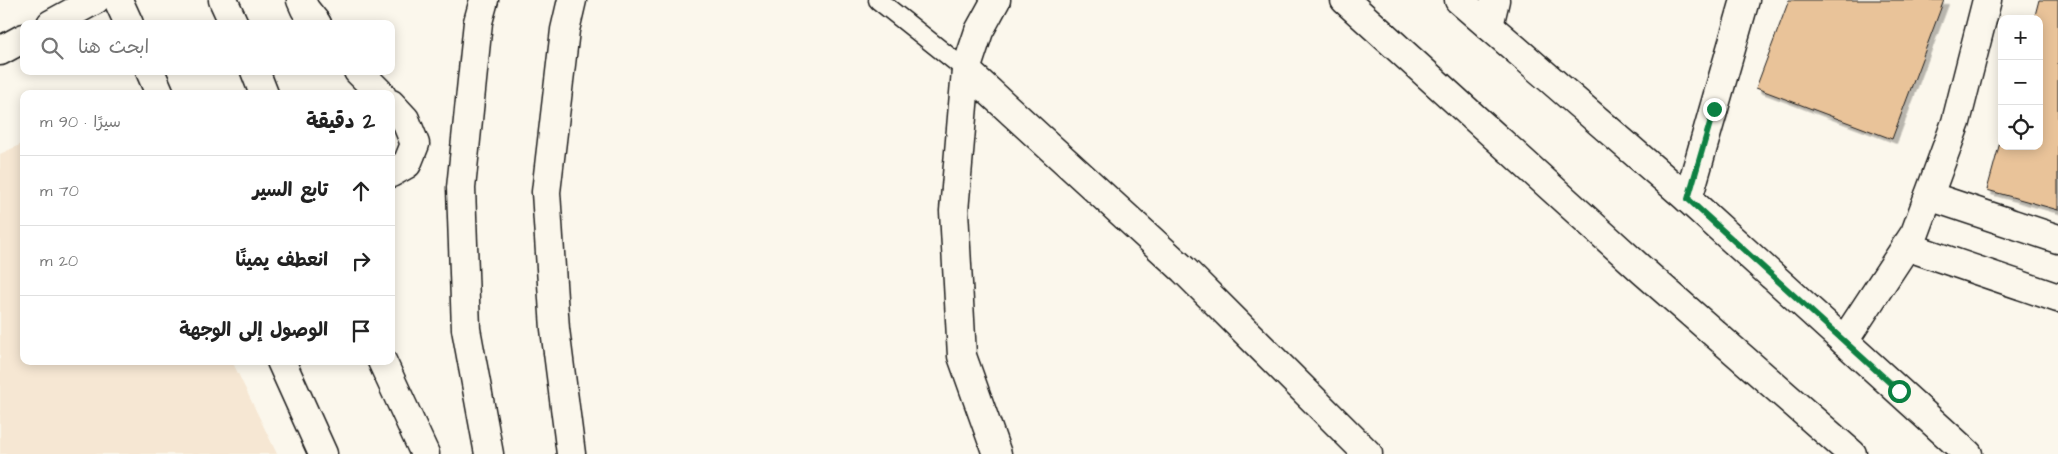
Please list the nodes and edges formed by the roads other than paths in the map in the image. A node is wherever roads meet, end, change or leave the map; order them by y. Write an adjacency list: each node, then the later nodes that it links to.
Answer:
1 (95, 0): 14 (street)
2 (118, 0): 15 (street)
3 (223, 0): 16 (street)
4 (302, 0): 17 (street)
5 (484, 0): 40 (street)
6 (572, 0): 41 (street)
7 (878, 0): 21 (lane)
8 (996, 0): 21 (street)
9 (1345, 0): 44 (street)
10 (1459, 0): 18 (street)
11 (1495, 0): 18 (street)
12 (1745, 0): 31 (street)
13 (1987, 0): 30 (street)
14 (58, 20)
15 (126, 20)
16 (232, 20)
17 (315, 20)
18 (1489, 26): 31 (street)
19 (20, 40): 20 (street)
20 (0, 51)
21 (966, 70): 42 (street); 43 (street)
22 (152, 75): 25 (street)
23 (256, 75): 26 (street)
24 (362, 75): 27 (street)
25 (158, 90)
26 (262, 90)
27 (377, 90)
28 (395, 108): 29 (street)
29 (395, 171)
30 (1929, 196): 32 (street); 33 (street)
31 (1688, 199): 35 (street)
32 (2058, 239)
33 (1906, 246): 34 (street); 35 (street)
34 (2058, 298)
35 (1844, 341): 45 (street)
36 (283, 365): 38 (street)
37 (384, 365): 39 (street)
38 (323, 454)
39 (425, 454)
40 (489, 454)
41 (571, 454)
42 (997, 454)
43 (1368, 454)
44 (1852, 454)
45 (1968, 454)

